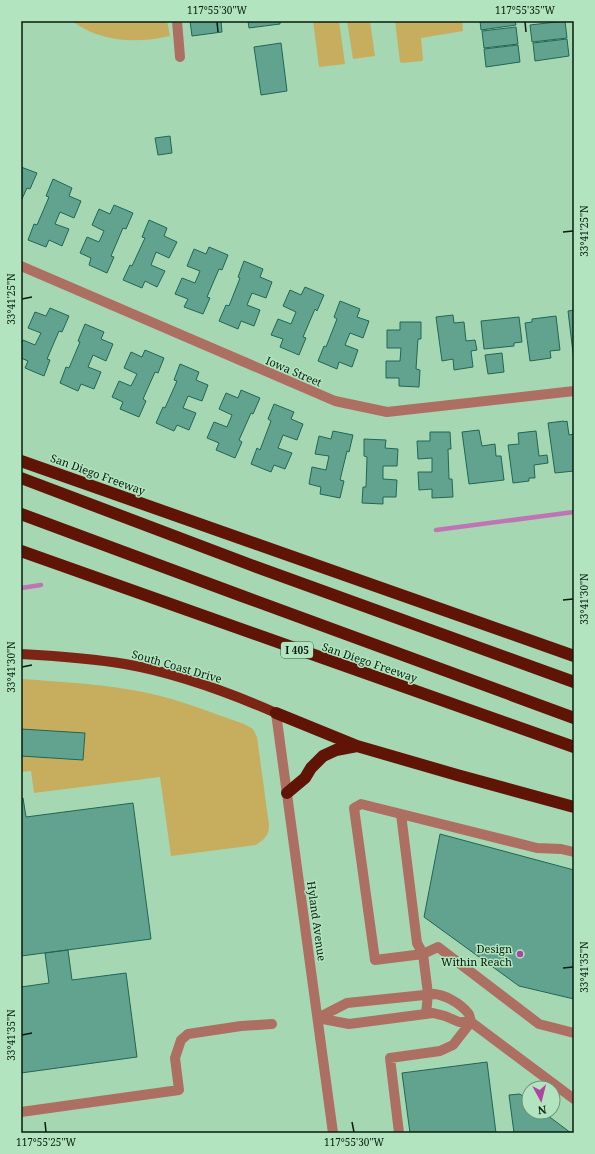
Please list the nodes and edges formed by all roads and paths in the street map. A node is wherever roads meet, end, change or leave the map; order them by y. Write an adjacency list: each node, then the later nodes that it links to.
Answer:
1 (177, 21): 2 (street)
2 (180, 57)
3 (21, 266): 4 (street, Iowa Street)
4 (574, 391)
5 (21, 461): 10 (highway, San Diego Freeway)
6 (21, 478): 11 (highway)
7 (21, 514): 13 (highway)
8 (21, 552): 15 (highway, San Diego Freeway / I 405)
9 (21, 654): 12 (main road, South Coast Drive)
10 (574, 656)
11 (574, 682)
12 (276, 713): 14 (highway); 16 (street, Hyland Avenue)
13 (574, 718)
14 (357, 746): 16 (highway); 17 (highway)
15 (574, 747)
16 (287, 793): 23 (street, Hyland Avenue)
17 (574, 807)
18 (401, 814): 19 (street); 20 (street); 20 (street)
19 (574, 852)
20 (423, 954): 21 (street); 26 (street)
21 (428, 994): 22 (street); 23 (street); 24 (street)
22 (426, 1014): 23 (street); 24 (street)
23 (318, 1018): 29 (street, Hyland Avenue)
24 (471, 1022): 27 (street); 30 (street)
25 (272, 1024): 28 (street)
26 (574, 1033)
27 (574, 1099)
28 (21, 1112)
29 (333, 1133)
30 (399, 1133)

